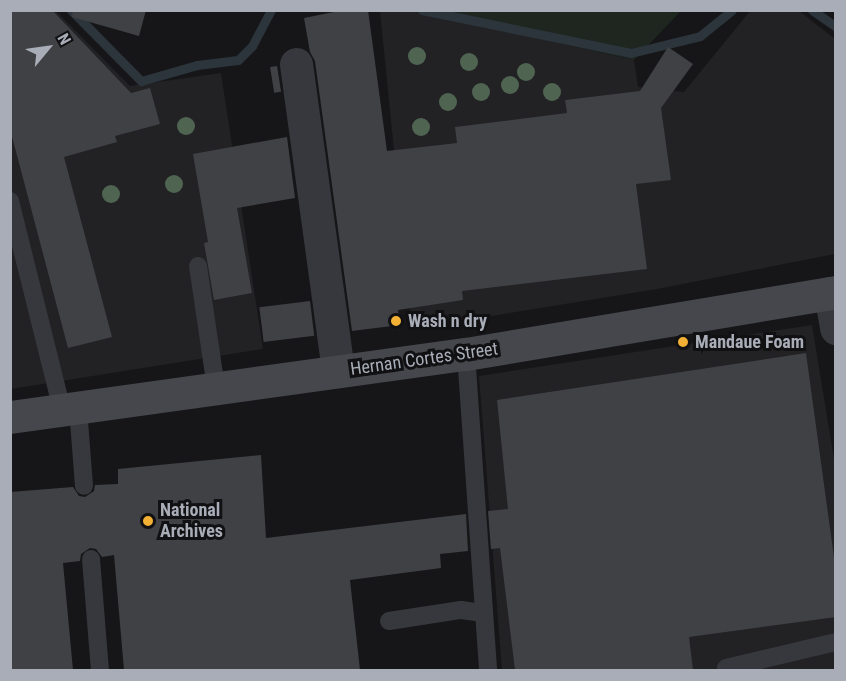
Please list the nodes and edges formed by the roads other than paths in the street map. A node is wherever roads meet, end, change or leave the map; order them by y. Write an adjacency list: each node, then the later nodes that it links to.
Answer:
1 (297, 64): 7 (street)
2 (10, 201): 9 (lane)
3 (198, 266): 8 (lane)
4 (833, 293): 5 (street); 6 (main road, Hernan Cortes Street)
5 (836, 328)
6 (466, 354): 7 (main road, Hernan Cortes Street); 13 (lane)
7 (338, 370): 8 (main road, Hernan Cortes Street)
8 (216, 388): 9 (main road, Hernan Cortes Street)
9 (70, 409): 10 (main road, Hernan Cortes Street); 11 (lane)
10 (10, 417)
11 (84, 486)
12 (91, 559): 18 (lane)
13 (482, 613): 14 (lane); 19 (lane)
14 (389, 621)
15 (836, 642): 16 (lane)
16 (789, 663): 17 (lane)
17 (726, 668)
18 (100, 670)
19 (488, 670)

